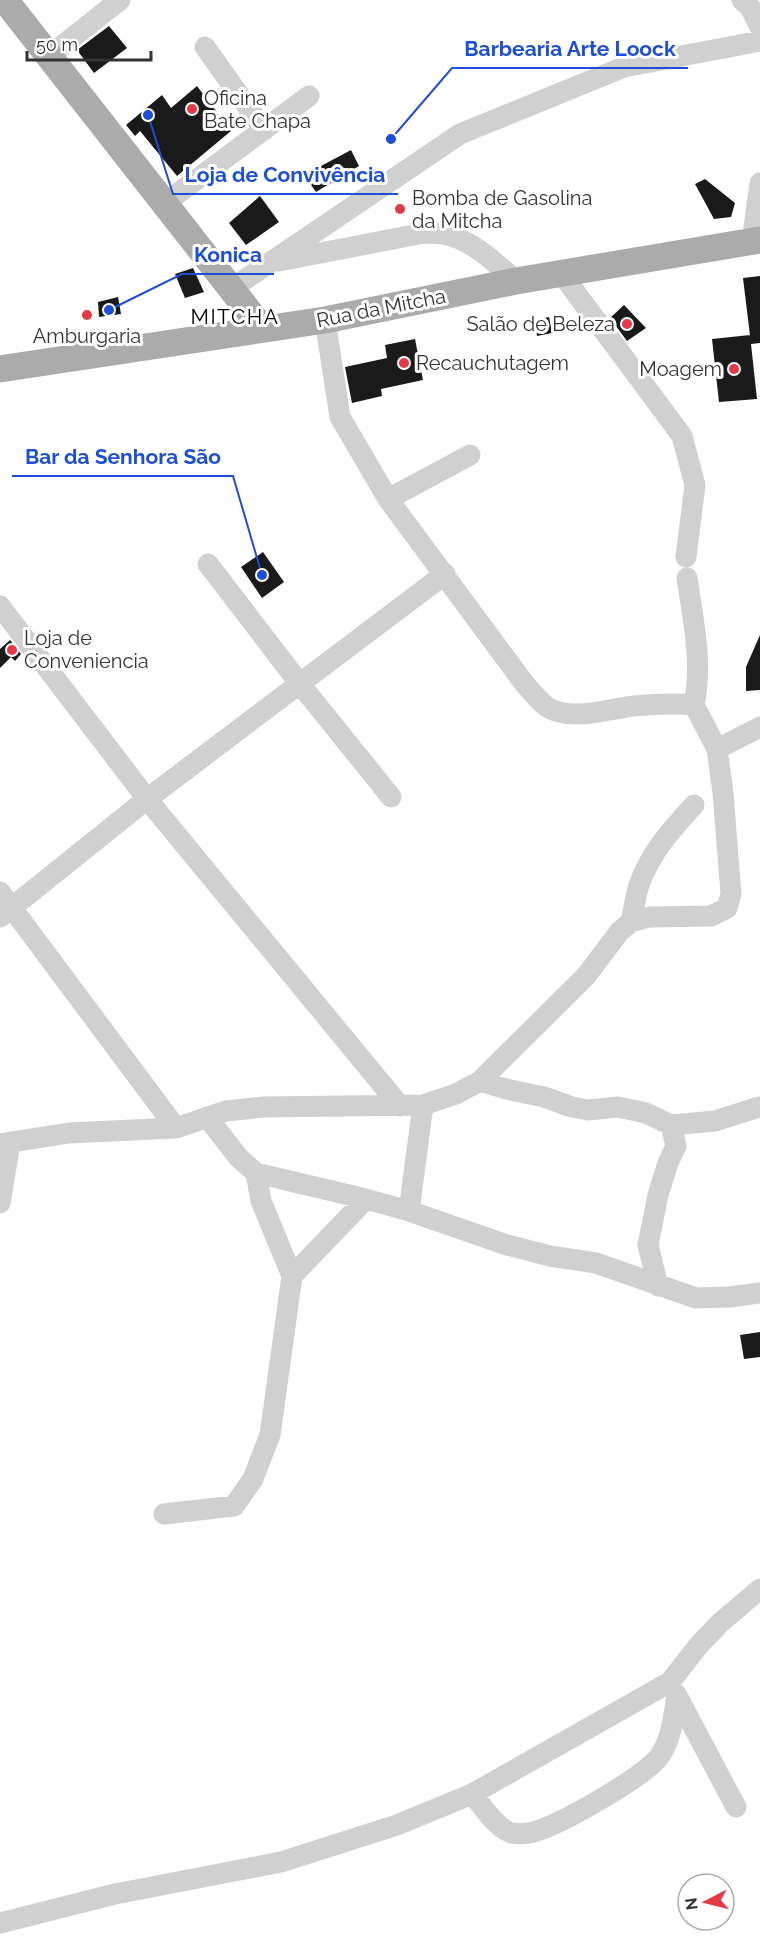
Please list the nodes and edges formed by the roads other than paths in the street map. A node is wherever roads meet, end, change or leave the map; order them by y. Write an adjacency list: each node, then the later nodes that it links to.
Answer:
1 (5, 0): 7 (main road)
2 (120, 0): 7 (street)
3 (742, 0): 4 (street)
4 (760, 27)
5 (760, 41): 13 (street)
6 (205, 47): 9 (street)
7 (49, 56): 11 (main road)
8 (309, 96): 9 (street)
9 (264, 130): 11 (street)
10 (760, 183): 12 (street)
11 (165, 203): 16 (main road)
12 (756, 241): 14 (main road, Rua da Mitcha)
13 (269, 262): 15 (street); 16 (street)
14 (561, 273): 15 (main road, Rua da Mitcha); 26 (street)
15 (516, 281): 17 (main road, Rua da Mitcha)
16 (231, 288): 18 (main road)
17 (325, 320): 18 (main road, Rua da Mitcha); 21 (street)
18 (262, 328): 19 (main road, Rua da Mitcha)
19 (0, 369)
20 (470, 455): 21 (street)
21 (388, 499): 23 (street)
22 (208, 564): 25 (street)
23 (445, 574): 25 (street); 26 (street)
24 (0, 606): 30 (street)
25 (300, 684): 29 (street); 30 (street)
26 (694, 705): 28 (street)
27 (760, 727): 28 (street)
28 (717, 749): 33 (street)
29 (391, 797)
30 (147, 799): 32 (street); 36 (street)
31 (694, 805): 33 (street)
32 (4, 905): 40 (street)
33 (631, 922): 34 (street)
34 (480, 1081): 35 (street); 39 (street)
35 (423, 1105): 36 (street); 45 (street)
36 (400, 1106): 38 (street)
37 (759, 1107): 39 (street)
38 (207, 1117): 40 (street); 42 (street)
39 (671, 1125): 47 (street)
40 (176, 1128): 41 (street)
41 (5, 1143): 44 (street)
42 (256, 1173): 43 (street); 46 (street)
43 (366, 1199): 45 (street); 46 (street)
44 (0, 1203)
45 (409, 1211): 47 (street)
46 (292, 1276): 49 (street)
47 (658, 1286): 48 (street)
48 (760, 1293)
49 (164, 1514)
50 (760, 1589): 51 (street)
51 (674, 1689): 52 (street); 52 (street); 53 (street)
52 (472, 1794): 54 (street)
53 (736, 1807)
54 (0, 1923)

